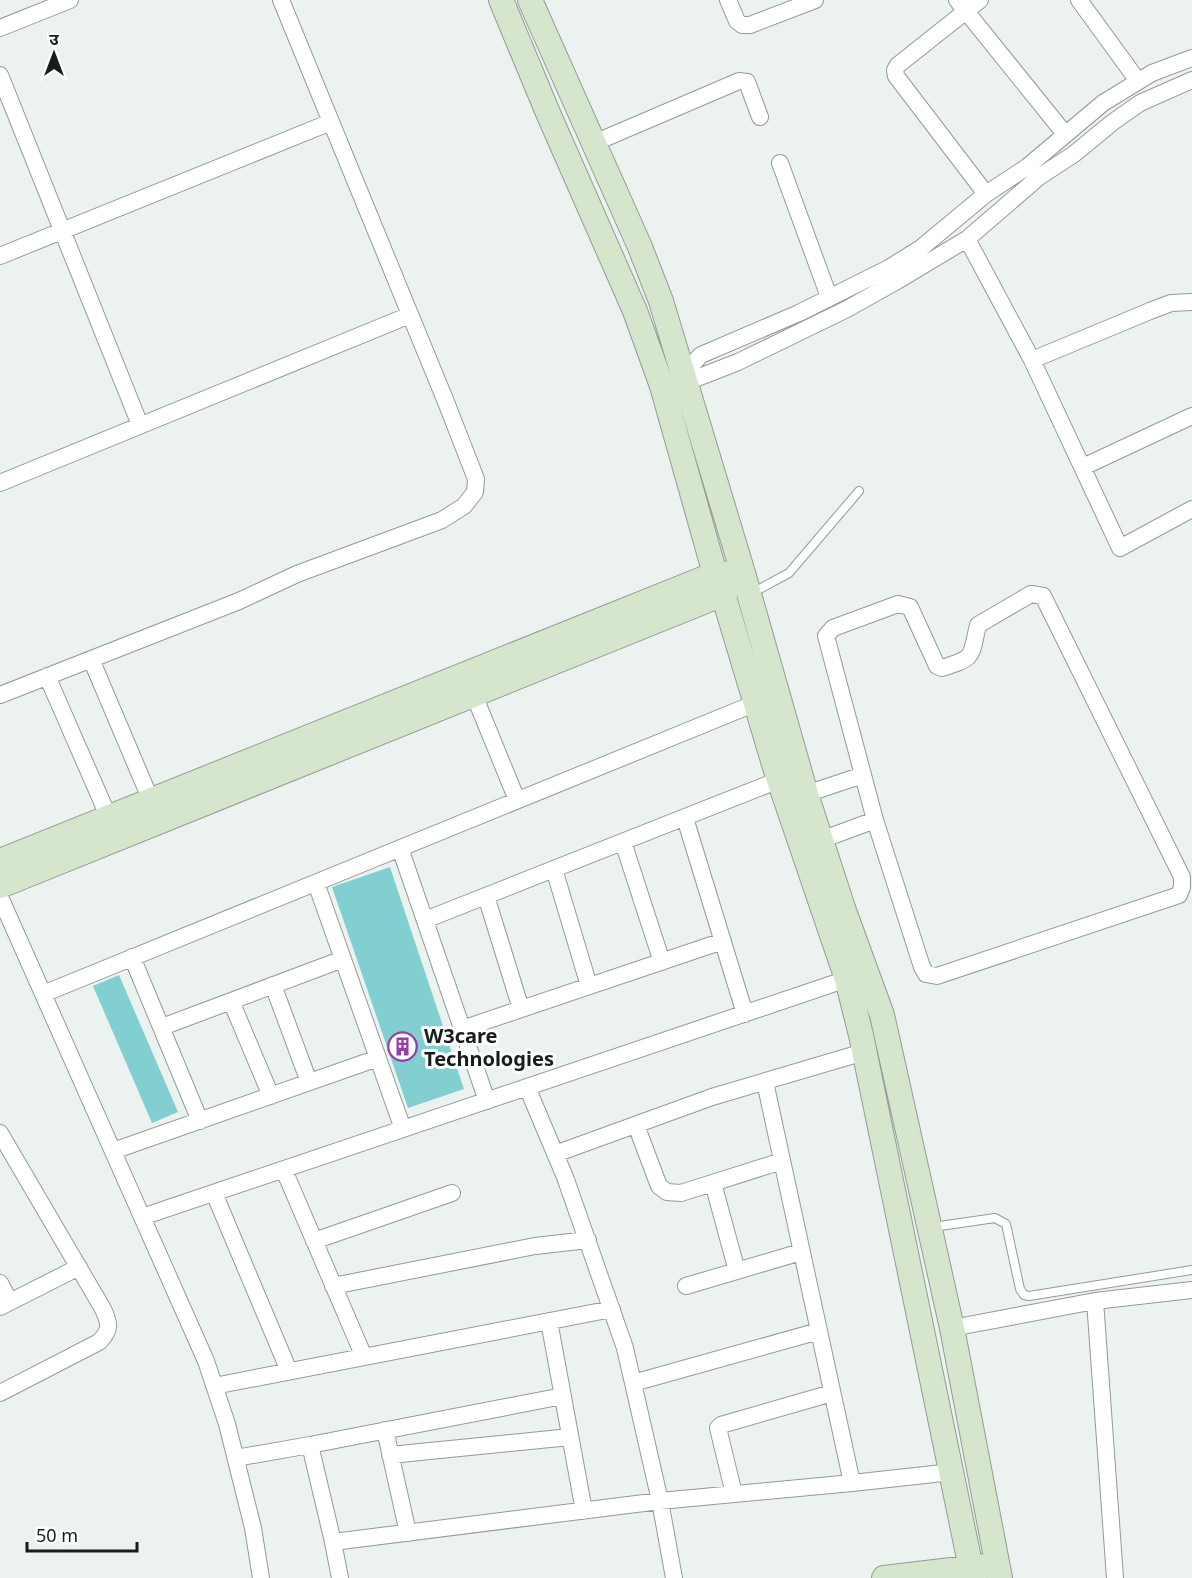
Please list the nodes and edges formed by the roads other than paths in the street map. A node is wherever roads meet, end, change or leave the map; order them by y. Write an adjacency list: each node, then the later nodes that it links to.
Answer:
1 (70, 0): 10 (street)
2 (281, 0): 16 (street)
3 (501, 0): 29 (street)
4 (530, 0): 18 (street)
5 (729, 0): 6 (street)
6 (815, 0)
7 (980, 0): 9 (street)
8 (1079, 0): 14 (street)
9 (962, 6): 17 (street); 20 (street)
10 (0, 28)
11 (1192, 58): 14 (street)
12 (0, 75): 21 (street)
13 (1192, 80): 22 (street)
14 (1138, 81): 17 (street)
15 (760, 117): 18 (street)
16 (331, 122): 21 (street); 26 (street)
17 (1065, 134): 20 (street)
18 (594, 143): 28 (street)
19 (780, 163): 24 (street)
20 (986, 194): 24 (street)
21 (62, 231): 23 (street); 31 (street)
22 (967, 239): 27 (street); 28 (street)
23 (0, 256)
24 (829, 297): 28 (street)
25 (1192, 302): 27 (street)
26 (410, 315): 31 (street); 38 (street)
27 (1032, 360): 32 (street)
28 (683, 374): 29 (street); 36 (street)
29 (662, 386): 37 (street)
30 (1192, 416): 32 (street)
31 (140, 425): 33 (street)
32 (1083, 467): 35 (street)
33 (0, 483)
34 (859, 491): 36 (lane)
35 (1192, 509)
36 (746, 583): 37 (street); 45 (street)
37 (719, 584): 41 (street); 42 (street); 47 (street)
38 (91, 659): 39 (street); 47 (street)
39 (47, 676): 40 (street); 50 (street)
40 (0, 695)
41 (474, 695): 46 (street); 47 (street)
42 (756, 703): 44 (street); 46 (street)
43 (863, 775): 45 (street); 49 (street); 49 (street)
44 (779, 780): 48 (street); 65 (street)
45 (806, 795): 51 (street)
46 (517, 800): 53 (street)
47 (155, 812): 50 (street)
48 (685, 818): 52 (street); 61 (street)
49 (875, 820): 51 (street)
50 (113, 828): 54 (street); 57 (street)
51 (821, 840): 94 (street)
52 (623, 842): 55 (street); 64 (street)
53 (400, 848): 56 (street); 60 (street)
54 (0, 861)
55 (554, 869): 58 (street); 67 (street)
56 (315, 883): 62 (street); 63 (street)
57 (0, 886)
58 (486, 896): 60 (street); 70 (street)
59 (0, 897): 68 (street)
60 (425, 920): 73 (street)
61 (723, 941): 64 (street); 71 (street)
62 (132, 957): 68 (street); 72 (street)
63 (343, 959): 66 (street); 75 (street)
64 (662, 962): 67 (street)
65 (847, 980): 71 (street); 74 (street)
66 (273, 985): 69 (street); 76 (street)
67 (590, 986): 70 (street)
68 (43, 994): 85 (street)
69 (231, 1001): 72 (street); 79 (street)
70 (521, 1009): 73 (street)
71 (745, 1014): 78 (street)
72 (162, 1027): 81 (street)
73 (462, 1029): 80 (street)
74 (864, 1052): 77 (street); 123 (street)
75 (378, 1058): 76 (street); 83 (street)
76 (309, 1082): 79 (street)
77 (765, 1082): 82 (street); 87 (street)
78 (528, 1087): 80 (street); 86 (street)
79 (271, 1096): 81 (street)
80 (487, 1101): 83 (street)
81 (200, 1121): 85 (street)
82 (636, 1125): 86 (street); 90 (street)
83 (403, 1129): 89 (street)
84 (0, 1133): 88 (street)
85 (113, 1151): 93 (street)
86 (555, 1154): 95 (street)
87 (782, 1161): 90 (street); 97 (street)
88 (8, 1162): 98 (street)
89 (284, 1170): 91 (street); 96 (street)
90 (712, 1183): 100 (street)
91 (214, 1193): 93 (street); 112 (street)
92 (452, 1193): 96 (street)
93 (142, 1217): 114 (street)
94 (929, 1227): 99 (lane); 109 (street)
95 (588, 1240): 102 (street); 107 (street)
96 (314, 1241): 102 (street)
97 (801, 1252): 100 (street); 110 (street)
98 (79, 1267): 106 (street); 115 (street)
99 (1192, 1270)
100 (737, 1271): 103 (street)
101 (0, 1283): 106 (street)
102 (333, 1286): 111 (street)
103 (686, 1286)
104 (1192, 1290): 105 (street)
105 (1095, 1301): 109 (street); 136 (street)
106 (5, 1304)
107 (612, 1309): 108 (street); 113 (street)
108 (549, 1321): 111 (street); 117 (street)
109 (952, 1328): 130 (street)
110 (819, 1331): 113 (street); 116 (street)
111 (364, 1357): 112 (street)
112 (290, 1371): 114 (street)
113 (633, 1383): 126 (street)
114 (214, 1386): 122 (street)
115 (0, 1393)
116 (832, 1393): 124 (street); 125 (street)
117 (563, 1396): 118 (street); 119 (street)
118 (385, 1430): 120 (street); 121 (street)
119 (570, 1437): 121 (street); 127 (street)
120 (310, 1445): 122 (street); 129 (street)
121 (390, 1455): 128 (street)
122 (236, 1458): 132 (street)
123 (952, 1472): 124 (street); 131 (street)
124 (852, 1483): 125 (street)
125 (734, 1494): 126 (street)
126 (660, 1501): 127 (street); 134 (street)
127 (584, 1511): 128 (street)
128 (408, 1533): 129 (street)
129 (333, 1542): 133 (street)
130 (999, 1571): 131 (street)
131 (972, 1573): 135 (street)
132 (261, 1578)
133 (340, 1578)
134 (674, 1578)
135 (884, 1578)
136 (1115, 1578)

